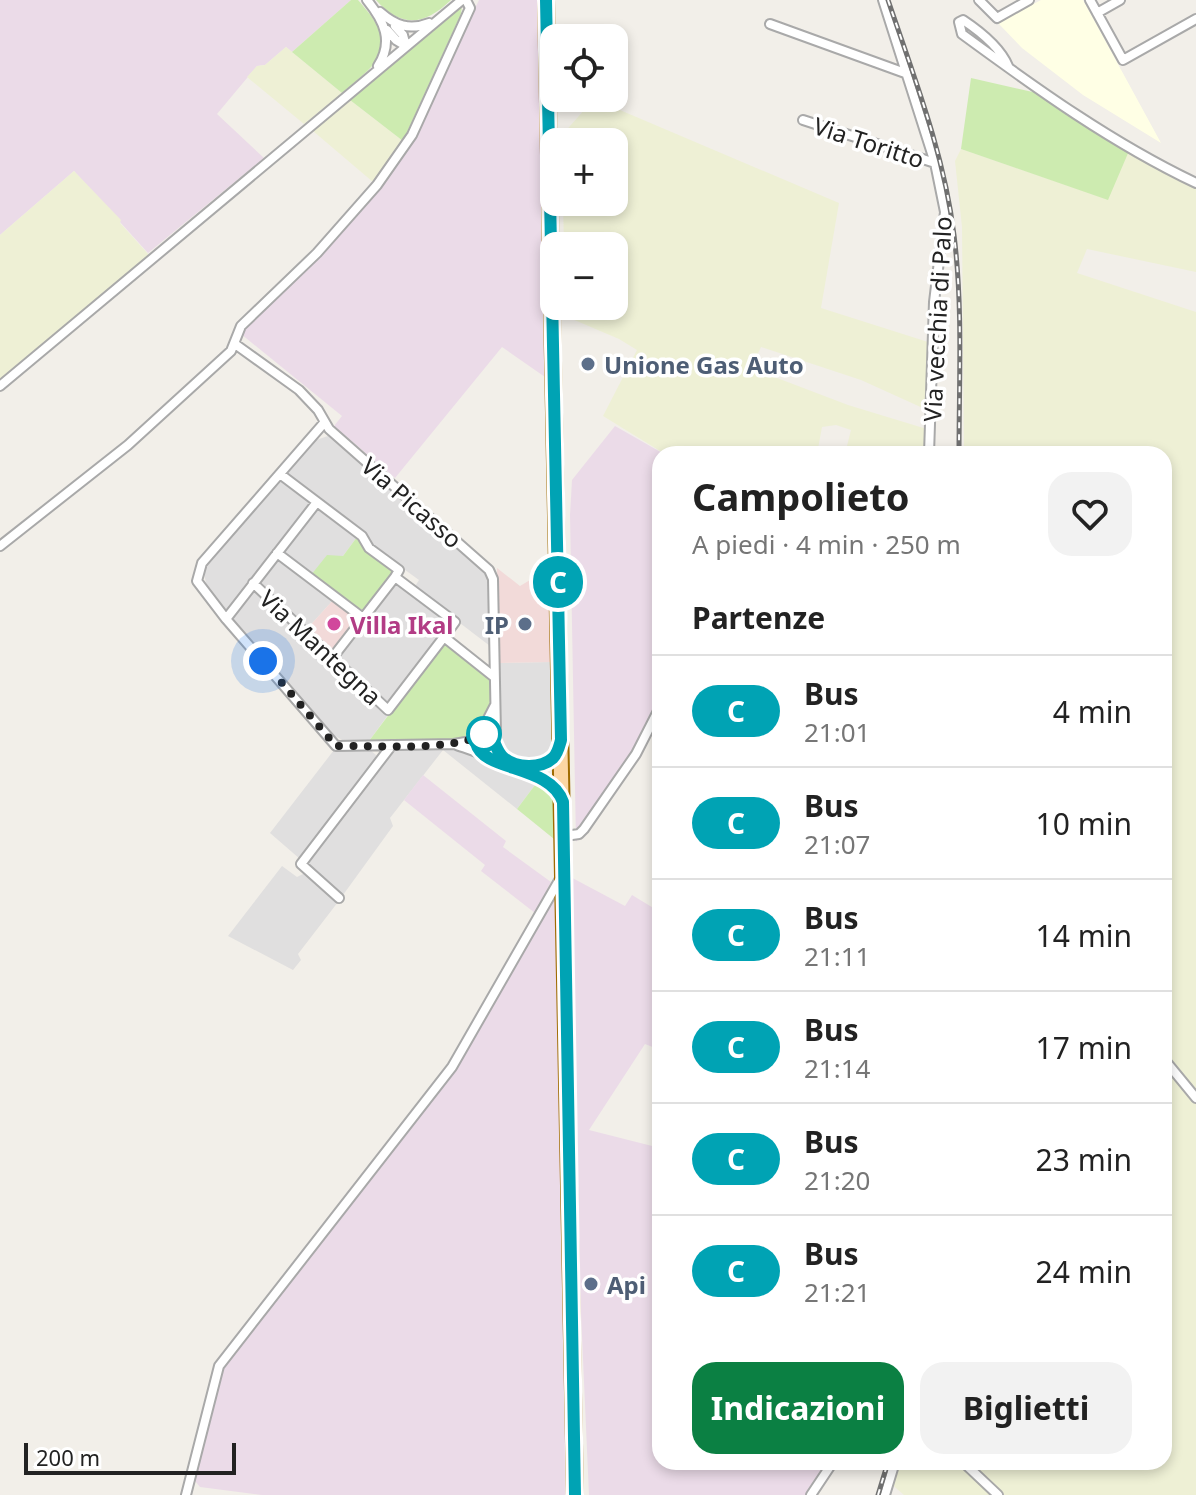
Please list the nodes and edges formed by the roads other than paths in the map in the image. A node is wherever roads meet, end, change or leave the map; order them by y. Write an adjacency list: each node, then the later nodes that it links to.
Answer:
1 (464, 0): 11 (street); 24 (street)
2 (546, 0): 42 (main road)
3 (555, 0): 14 (main road)
4 (883, 0): 18 (street, Via vecchia di Palo)
5 (1029, 0): 9 (street)
6 (1090, 0): 10 (street)
7 (1120, 0): 10 (street)
8 (369, 2): 13 (street)
9 (984, 2)
10 (1097, 13): 12 (street)
11 (444, 14): 13 (street); 16 (street)
12 (1196, 19)
13 (387, 23): 16 (street); 19 (street)
14 (556, 24)
15 (770, 24): 18 (street)
16 (406, 46): 19 (street)
17 (1008, 66): 17 (street); 22 (street)
18 (905, 73): 21 (street, Via vecchia di Palo)
19 (371, 77): 25 (street)
20 (803, 120): 21 (street, Via Toritto)
21 (935, 163): 27 (street, Via vecchia di Palo)
22 (1196, 183)
23 (561, 320): 48 (main road)
24 (235, 344): 26 (street, Via Picasso); 30 (street)
25 (0, 386)
26 (324, 423): 28 (street); 38 (street, Via Picasso)
27 (929, 446)
28 (280, 474): 29 (street); 35 (street)
29 (317, 502): 31 (street); 32 (street)
30 (0, 546)
31 (277, 553): 33 (street); 34 (street)
32 (395, 577): 34 (street); 36 (street)
33 (253, 583): 35 (street); 37 (street, Via Mantegna)
34 (363, 618): 37 (street)
35 (226, 619): 45 (street)
36 (444, 637): 37 (street, Via Mantegna); 38 (street)
37 (333, 657)
38 (493, 676): 39 (street, Via Picasso)
39 (495, 704): 41 (street); 44 (street, Via Picasso)
40 (652, 723): 48 (street)
41 (478, 738): 43 (street); 44 (street); 46 (street)
42 (561, 740): 44 (street); 47 (main road)
43 (454, 744): 45 (street); 46 (street)
44 (495, 744): 46 (street)
45 (392, 745): 50 (street)
46 (482, 753): 47 (street)
47 (563, 802): 49 (main road)
48 (572, 835): 58 (main road)
49 (563, 873): 56 (street); 57 (main road)
50 (339, 898)
51 (1172, 1069): 52 (street)
52 (1196, 1098)
53 (828, 1470): 59 (street)
54 (893, 1470): 60 (street)
55 (971, 1470): 61 (street)
56 (186, 1495)
57 (575, 1495)
58 (585, 1495)
59 (811, 1495)
60 (885, 1495)
61 (998, 1495)

